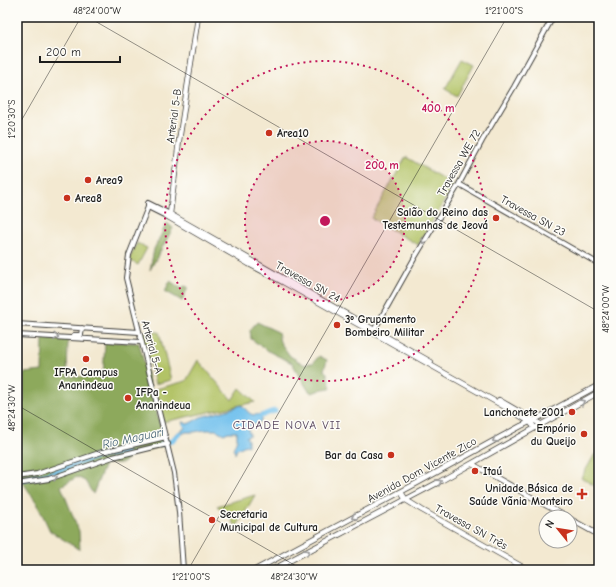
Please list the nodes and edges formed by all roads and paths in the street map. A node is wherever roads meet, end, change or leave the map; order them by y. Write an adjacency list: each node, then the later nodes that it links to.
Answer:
1 (198, 17): 5 (main road, Arterial 5-B)
2 (553, 17): 3 (main road, Travessa WE 72)
3 (459, 184): 6 (main road, Travessa SN 23); 9 (main road, Travessa WE 72, one-way to 9)
4 (148, 205): 5 (main road, Travessa SN 24); 10 (main road, Arterial 5-A)
5 (169, 216): 9 (main road, Travessa SN 24)
6 (599, 264)
7 (17, 324): 8 (main road)
8 (82, 328): 10 (main road); 12 (main road)
9 (373, 331): 16 (main road, Travessa SN 24)
10 (139, 332): 13 (main road, Arterial 5-A)
11 (17, 335): 12 (main road, one-way to 12)
12 (73, 338): 13 (main road)
13 (141, 342): 20 (main road, Arterial 5-A)
14 (599, 385): 16 (main road, Avenida Dom Vicente Zico)
15 (599, 392): 17 (main road, Avenida Dom Vicente Zico, one-way to 15)
16 (532, 421): 17 (main road, Travessa SN 24); 18 (main road, Travessa SN 24); 19 (main road, Avenida Dom Vicente Zico)
17 (542, 425): 18 (main road, Avenida Dom Vicente Zico)
18 (535, 428): 21 (main road, Avenida Dom Vicente Zico)
19 (516, 429): 21 (main road); 26 (main road, Avenida Dom Vicente Zico, one-way to 26)
20 (166, 438): 22 (main road, Arterial 5-A); 24 (main road)
21 (519, 438): 23 (main road, Avenida Dom Vicente Zico)
22 (168, 444): 25 (main road, one-way to 22); 31 (main road, Arterial 5-A)
23 (472, 464): 27 (main road, Avenida Dom Vicente Zico, one-way to 23); 28 (main road)
24 (17, 477)
25 (17, 484)
26 (401, 492): 27 (main road); 32 (main road, Avenida Dom Vicente Zico, one-way to 32)
27 (406, 500): 33 (main road, Avenida Dom Vicente Zico, one-way to 27); 34 (main road, Travessa SN Três)
28 (553, 509)
29 (578, 523): 30 (main road)
30 (599, 535)
31 (183, 570)
32 (255, 570)
33 (272, 570)
34 (528, 570)

